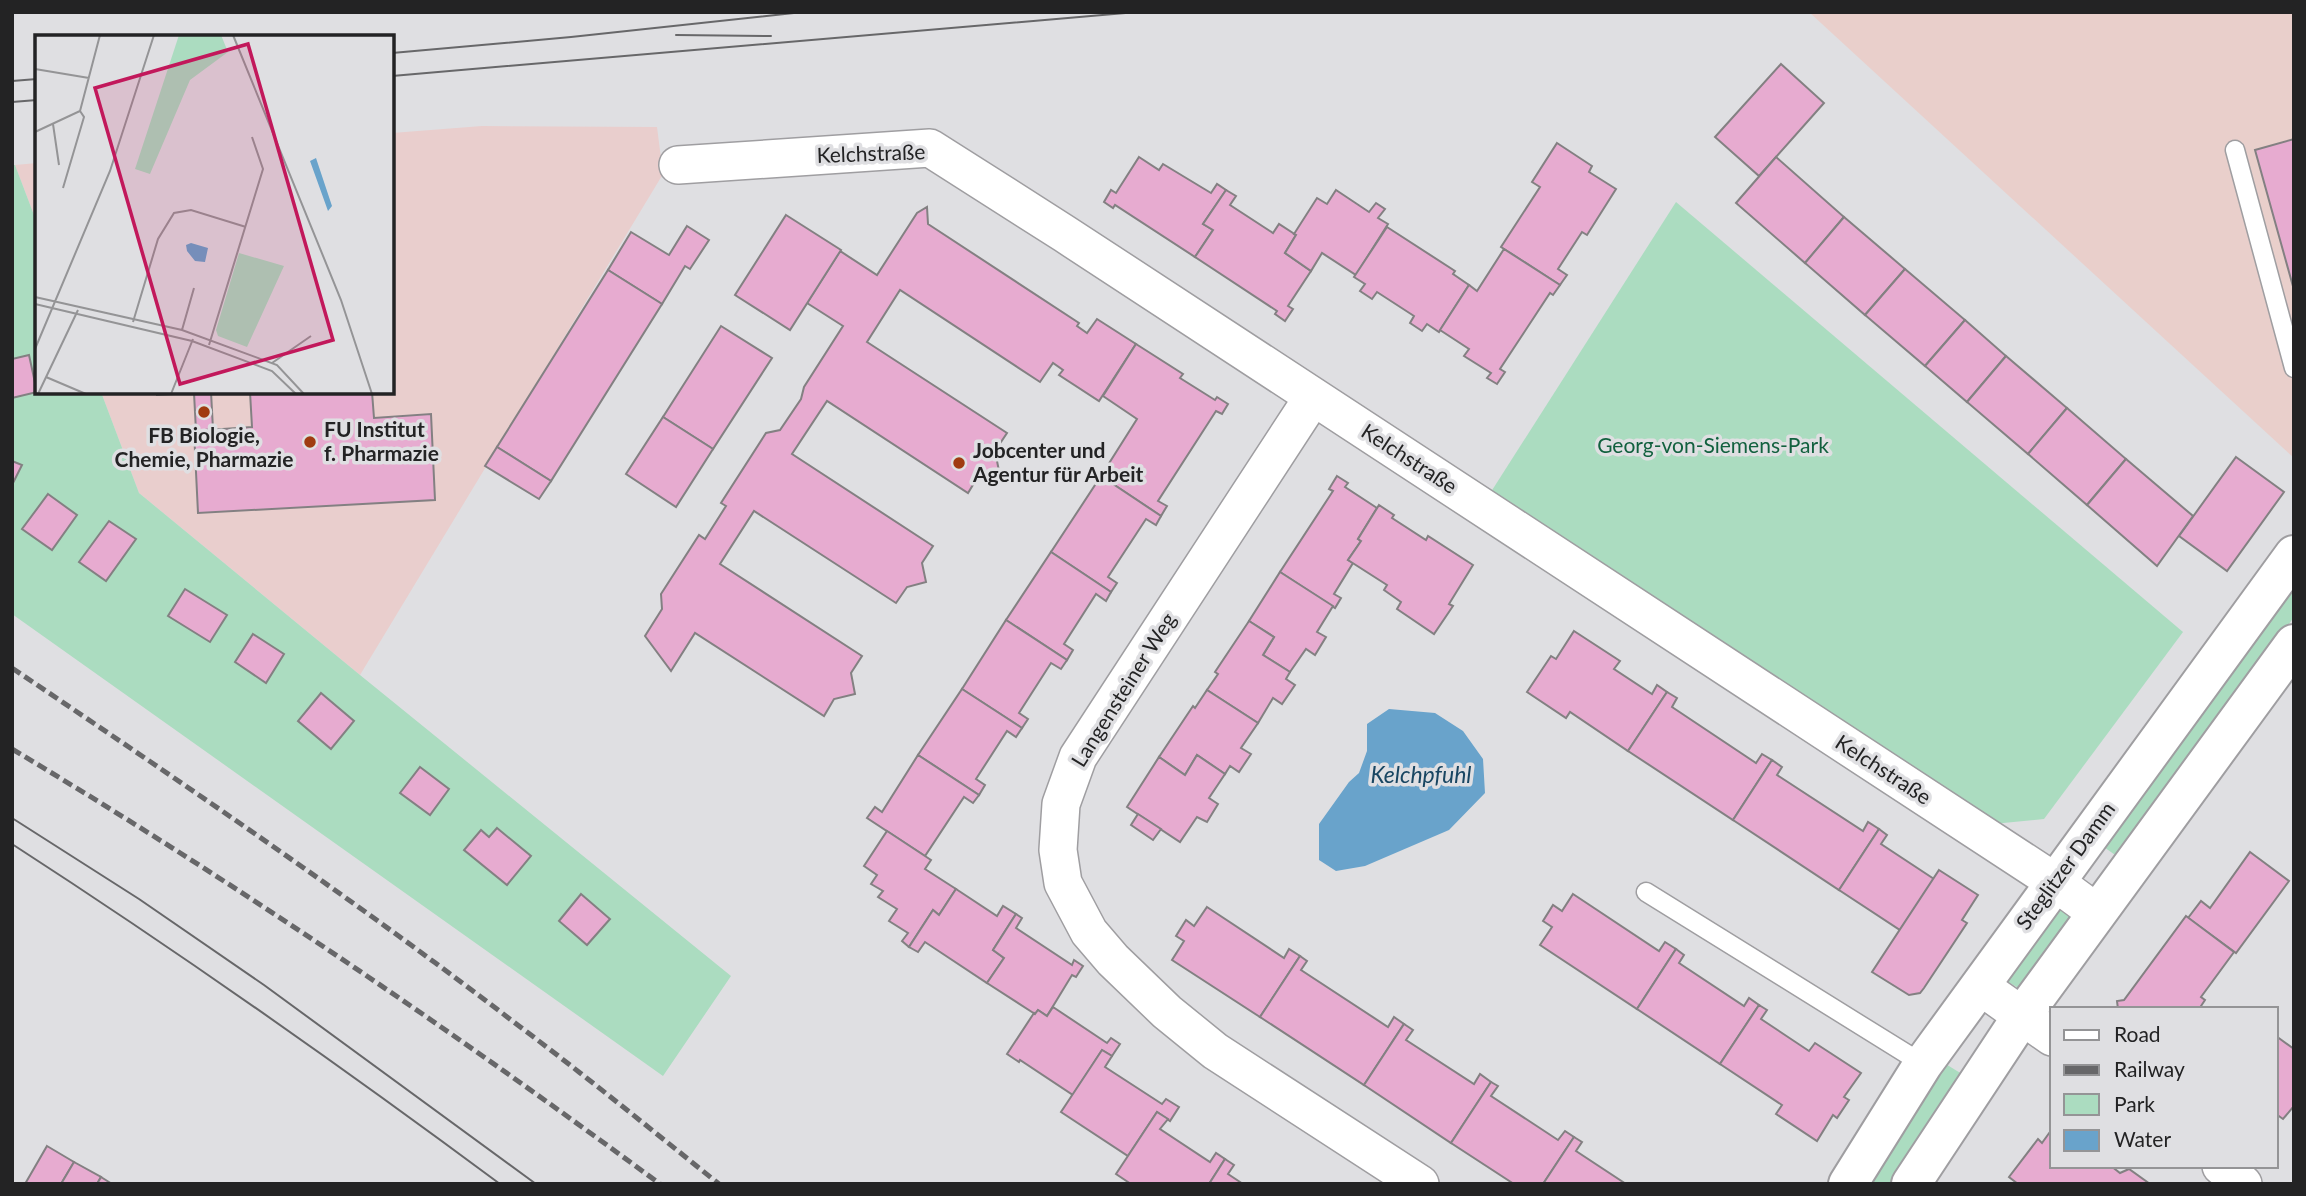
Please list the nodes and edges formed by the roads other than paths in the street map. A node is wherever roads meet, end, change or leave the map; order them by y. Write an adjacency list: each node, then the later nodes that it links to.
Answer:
1 (2235, 150): 3 (lane)
2 (678, 164): 4 (street, Kelchstraße)
3 (2294, 368)
4 (1313, 397): 7 (street, Kelchstraße); 14 (street, Langensteiner Weg)
5 (2294, 555): 7 (main road, Steglitzer Damm)
6 (2294, 644): 9 (main road)
7 (2055, 882): 9 (street, Kelchstraße); 10 (main road, Steglitzer Damm)
8 (1647, 892): 12 (lane)
9 (2097, 913): 11 (main road)
10 (1980, 986): 11 (street); 12 (main road, Steglitzer Damm)
11 (2037, 1026): 16 (main road)
12 (1923, 1064): 15 (main road, Steglitzer Damm)
13 (2223, 1168): 17 (street)
14 (1420, 1184)
15 (1848, 1184)
16 (1911, 1184)
17 (2243, 1184)

